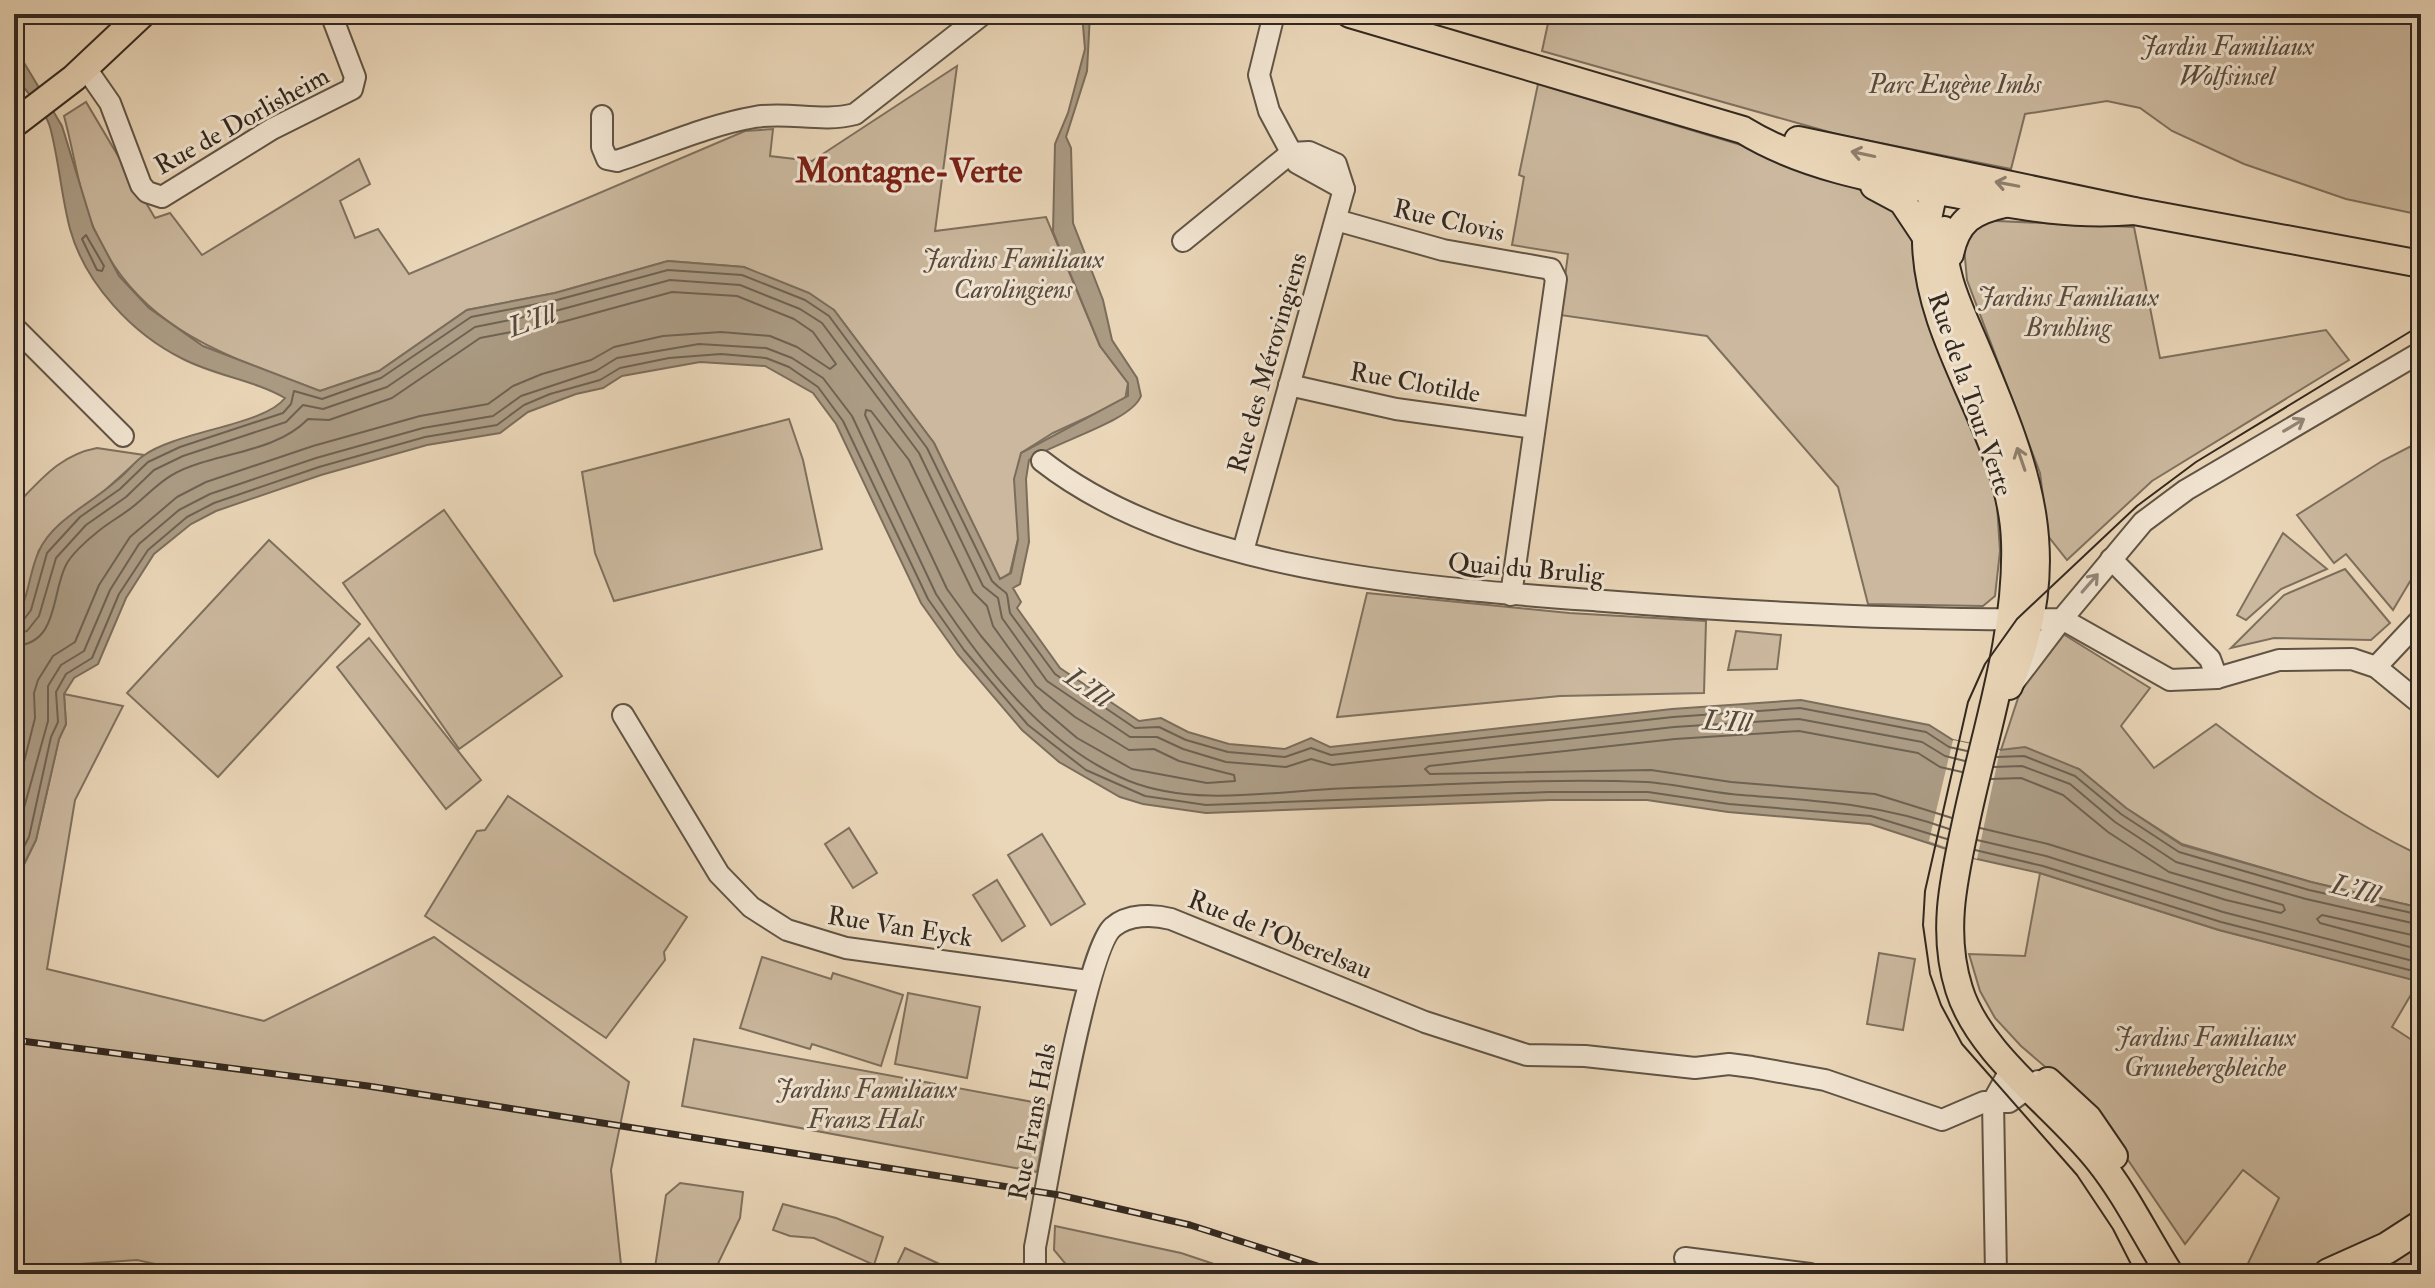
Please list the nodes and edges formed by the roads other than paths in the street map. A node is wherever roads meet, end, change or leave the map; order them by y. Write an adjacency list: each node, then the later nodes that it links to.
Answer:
1 (142, 14): 7 (main road)
2 (331, 14): 7 (street, Rue de Dorlisheim)
3 (983, 14): 8 (street)
4 (1274, 14): 11 (street, Rue des Mérovingiens)
5 (1350, 14): 6 (main road)
6 (1385, 19): 10 (main road)
7 (85, 67): 9 (main road)
8 (602, 116)
9 (23, 118)
10 (1732, 127): 12 (main road); 13 (main road, one-way to 10)
11 (1291, 153): 16 (street, Rue des Mérovingiens); 18 (street)
12 (1843, 170): 13 (main road); 17 (main road)
13 (1944, 182): 14 (main road); 15 (main road, one-way to 13); 17 (main road, Rue de la Tour Verte); 20 (main road, Rue de la Tour Verte)
14 (2004, 204): 15 (main road); 20 (main road)
15 (2134, 211): 19 (main road)
16 (1336, 220): 23 (street, Rue des Mérovingiens); 24 (street, Rue Clovis)
17 (1926, 237): 30 (main road, Rue de la Tour Verte)
18 (1183, 241)
19 (2421, 264)
20 (1947, 270): 30 (main road, Rue de la Tour Verte, one-way to 20)
21 (14, 327): 25 (street)
22 (2421, 352): 28 (street, one-way to 22)
23 (1289, 385): 24 (street, Rue Clotilde); 27 (street, Rue des Mérovingiens)
24 (1534, 428): 29 (street)
25 (123, 436)
26 (1042, 461): 27 (street, Quai du Brulig)
27 (1243, 551): 29 (street, Quai du Brulig)
28 (2111, 559): 31 (street, one-way to 28); 34 (street)
29 (1511, 595): 30 (street, Quai du Brulig)
30 (2020, 619): 31 (street, Quai du Brulig); 35 (main road); 38 (main road)
31 (2062, 619): 34 (street); 35 (street)
32 (2421, 619): 33 (street)
33 (2376, 667): 34 (street); 36 (street)
34 (2217, 678)
35 (2007, 692): 38 (main road)
36 (2421, 704)
37 (623, 715): 39 (street, Rue Van Eyck)
38 (1984, 740): 40 (main road)
39 (1088, 981): 41 (street, Rue de l'Oberelsau); 45 (street, Rue Frans Hals)
40 (2030, 1076): 41 (street, Rue de l'Oberelsau); 43 (main road); 43 (main road)
41 (1997, 1102): 47 (street)
42 (2421, 1226): 50 (highway)
43 (2152, 1230): 48 (main road); 49 (main road)
44 (1685, 1258): 46 (street)
45 (1035, 1274)
46 (1810, 1274)
47 (1996, 1274)
48 (2170, 1274)
49 (2188, 1274)
50 (2329, 1274)

